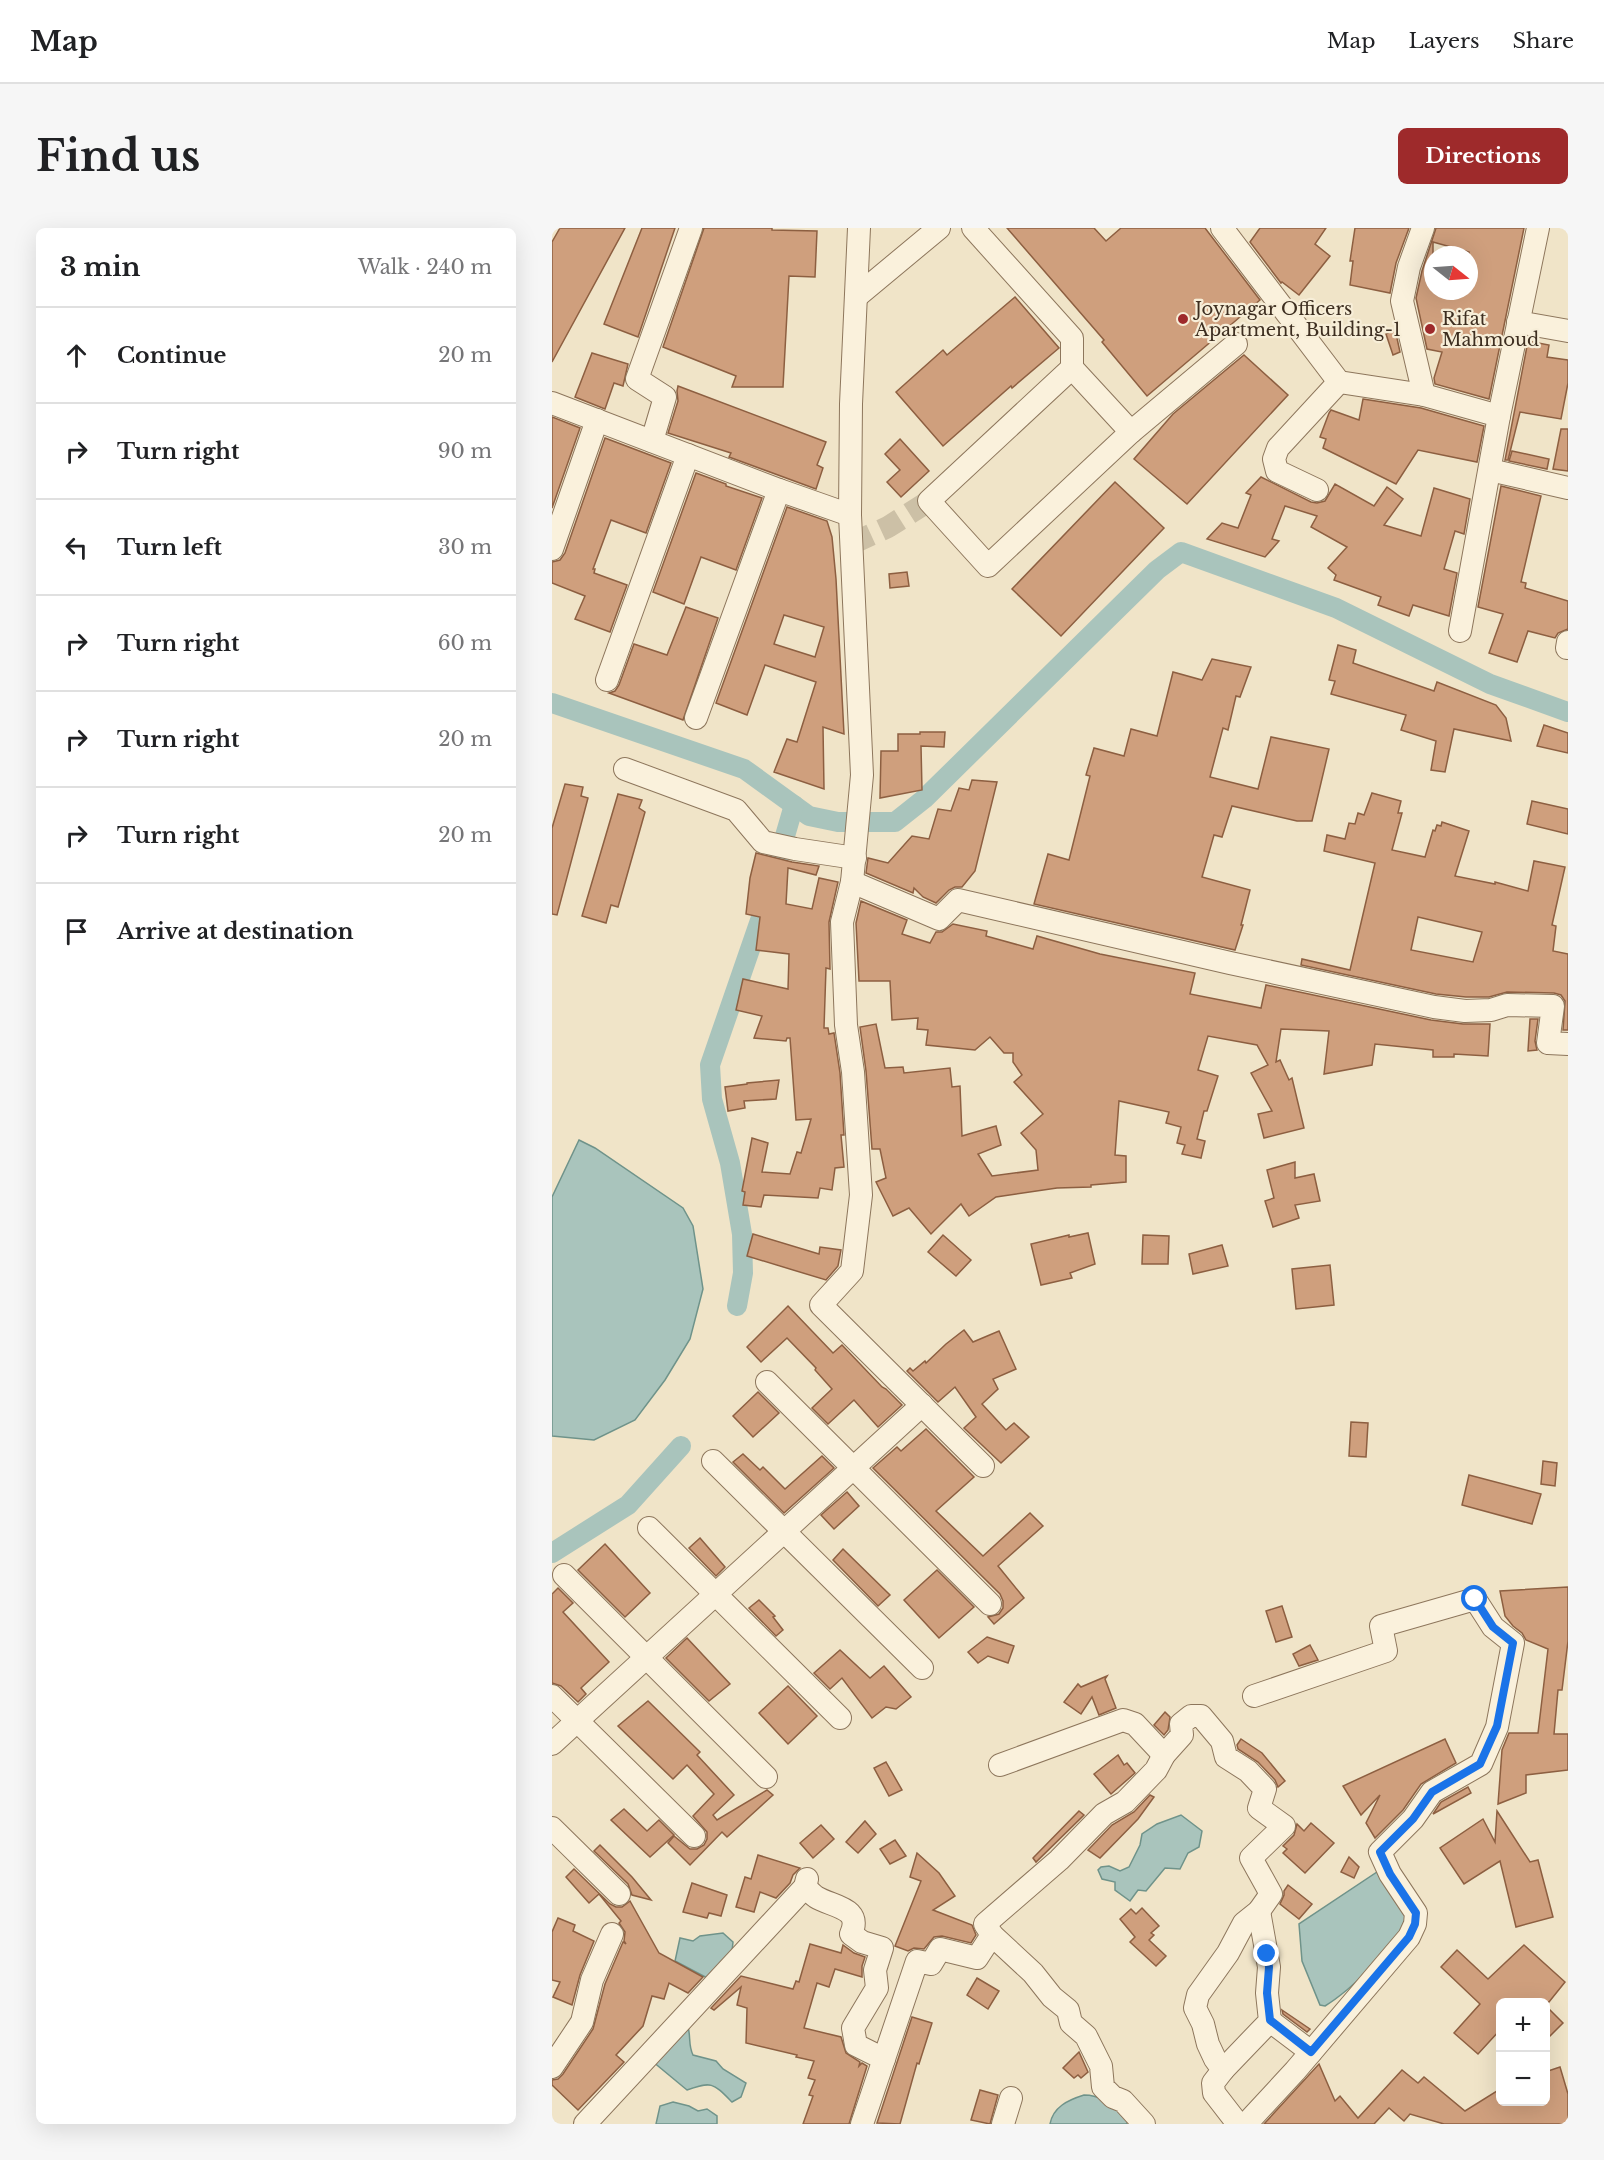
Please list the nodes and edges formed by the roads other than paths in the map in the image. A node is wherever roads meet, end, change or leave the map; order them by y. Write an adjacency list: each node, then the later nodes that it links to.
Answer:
1 (692, 228): 19 (street)
2 (860, 228): 8 (street)
3 (939, 228): 8 (street)
4 (973, 228): 12 (street)
5 (1222, 228): 13 (street)
6 (1423, 228): 14 (street)
7 (1538, 228): 9 (street)
8 (856, 297): 25 (street)
9 (1518, 322): 10 (street); 16 (street)
10 (1568, 331)
11 (1236, 344): 18 (street)
12 (1072, 368): 18 (street); 18 (street)
13 (1339, 382): 14 (street); 24 (street)
14 (1424, 395): 16 (street)
15 (552, 402): 17 (street)
16 (1499, 416): 21 (street)
17 (597, 420): 19 (street); 26 (street)
18 (1131, 432)
19 (652, 441): 20 (street)
20 (688, 455): 23 (street); 28 (street)
21 (1490, 470): 22 (street); 27 (street)
22 (1568, 488)
23 (779, 490): 25 (street); 29 (street)
24 (1317, 490)
25 (850, 514): 31 (street)
26 (552, 549)
27 (1460, 631)
28 (607, 680)
29 (696, 718)
30 (625, 769): 31 (street)
31 (856, 852): 32 (street)
32 (852, 882): 33 (street); 35 (street)
33 (1568, 1044)
34 (767, 1382): 38 (street)
35 (922, 1405): 37 (street); 38 (street)
36 (713, 1461): 40 (street)
37 (983, 1466)
38 (853, 1468): 40 (street); 43 (street)
39 (649, 1528): 42 (street)
40 (784, 1532): 42 (street); 45 (street)
41 (564, 1575): 44 (street)
42 (716, 1594): 44 (street); 48 (street)
43 (990, 1604)
44 (646, 1657): 49 (street); 53 (street)
45 (922, 1668)
46 (552, 1696): 49 (street)
47 (1254, 1696): 61 (street)
48 (840, 1718)
49 (577, 1721): 50 (street); 55 (street)
50 (552, 1744)
51 (1164, 1755): 52 (street); 57 (street); 59 (street)
52 (1000, 1765)
53 (766, 1777)
54 (552, 1828): 56 (street)
55 (694, 1836)
56 (619, 1894)
57 (1259, 1911): 60 (street); 64 (street)
58 (612, 1934): 63 (street)
59 (992, 1935): 62 (street); 69 (street)
60 (1270, 2020): 61 (street); 64 (street)
61 (1311, 2052): 71 (street)
62 (884, 2059): 66 (street); 67 (street)
63 (552, 2067)
64 (1223, 2070): 70 (street)
65 (1011, 2098): 68 (street)
66 (585, 2124)
67 (862, 2124)
68 (1003, 2124)
69 (1144, 2124)
70 (1238, 2124)
71 (1246, 2124)

